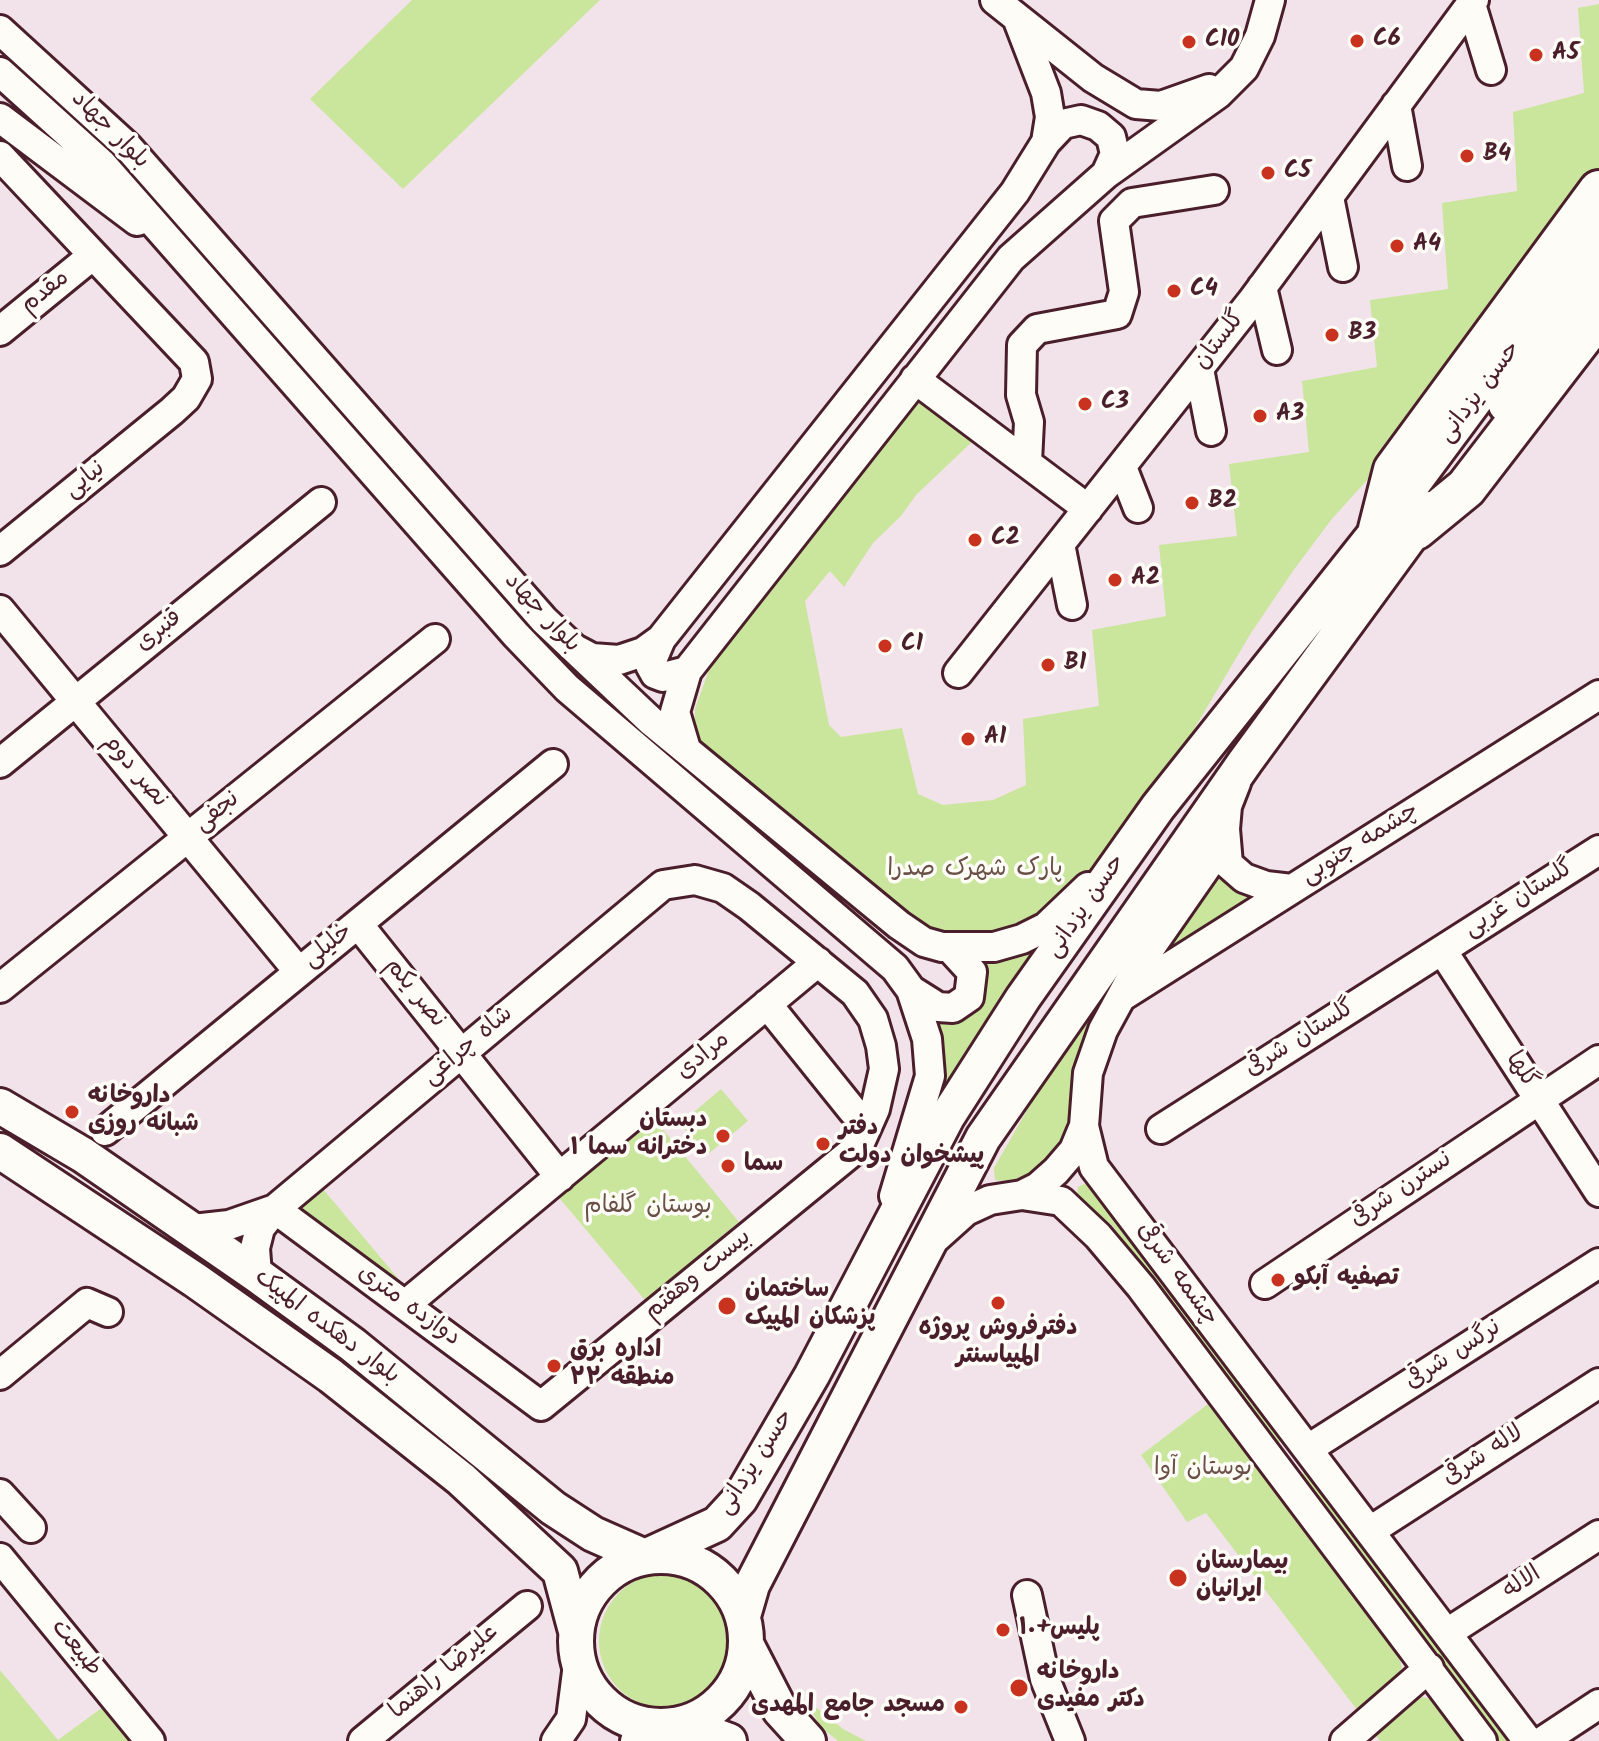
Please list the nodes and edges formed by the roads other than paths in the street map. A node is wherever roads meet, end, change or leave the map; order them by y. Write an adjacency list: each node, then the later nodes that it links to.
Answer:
1 (1270, 0): 5 (street)
2 (1472, 2): 6 (street); 8 (street, گلستان)
3 (1006, 9): 5 (street); 10 (street)
4 (0, 30): 40 (street, بلوار جهاد)
5 (1244, 68): 13 (street)
6 (1491, 70)
7 (0, 72): 19 (street, بلوار جهاد)
8 (1396, 105): 12 (street); 16 (street, گلستان)
9 (0, 118): 19 (street)
10 (1046, 142): 13 (street); 39 (street)
11 (0, 156): 18 (street, نیایی)
12 (1407, 166)
13 (1106, 174): 26 (street)
14 (1214, 190): 28 (street)
15 (1599, 191): 33 (highway)
16 (1329, 197): 20 (street); 21 (street, گلستان)
17 (1599, 233): 22 (main road, حسن یزدانی)
18 (92, 256): 23 (street, مقدم); 35 (street, نیایی)
19 (192, 264): 60 (street, بلوار جهاد)
20 (1343, 267)
21 (1262, 287): 24 (street); 25 (street, گلستان)
22 (1591, 287): 33 (main road, حسن یزدانی); 33 (highway)
23 (0, 331)
24 (1277, 350)
25 (1199, 369): 27 (street); 29 (street, گلستان)
26 (915, 379): 28 (street); 41 (street)
27 (1211, 431)
28 (1027, 462): 32 (street)
29 (1122, 467): 31 (street); 32 (street, گلستان)
30 (321, 502): 44 (street, قنبری)
31 (1138, 508)
32 (1088, 509): 34 (street, گلستان)
33 (1397, 529): 46 (main road, حسن یزدانی); 49 (main road, حسن یزدانی)
34 (1060, 544): 36 (street); 42 (street, گلستان)
35 (0, 551)
36 (1072, 605)
37 (0, 610): 44 (street, نصر دوم)
38 (435, 639): 51 (street, نجفی)
39 (661, 639): 40 (street); 41 (street)
40 (571, 647): 45 (street, بلوار جهاد)
41 (687, 671): 45 (street)
42 (958, 673)
43 (1599, 695): 53 (street, چشمه جنوبی)
44 (75, 701): 47 (street, قنبری); 51 (street, نصر دوم)
45 (686, 749): 55 (street, بلوار جهاد)
46 (1245, 762): 50 (street, چشمه شرقی); 79 (main road, حسن یزدانی)
47 (0, 763)
48 (553, 764): 54 (street, خلیلی)
49 (1158, 807): 55 (street, بلوار جهاد); 80 (main road, حسن یزدانی)
50 (1225, 829): 53 (street); 61 (street, چشمه شرقی)
51 (188, 837): 58 (street, نصر دوم); 59 (street, نجفی)
52 (1599, 850): 56 (street, گلستان غربی)
53 (1292, 889): 61 (street, چشمه جنوبی)
54 (358, 924): 58 (street, خلیلی); 63 (street, نصر یکم)
55 (950, 948): 60 (street)
56 (1442, 950): 65 (street, گلها); 69 (street, گلستان شرقی)
57 (818, 962): 62 (street, مرادی); 63 (street, شاه چراغی); 88 (street, بیست وهفتم)
58 (299, 972): 70 (street, خلیلی)
59 (0, 988)
60 (911, 990): 80 (street, بلوار جهاد)
61 (1123, 996): 68 (street, چشمه شرقی)
62 (767, 1004): 67 (street); 73 (street, مرادی)
63 (461, 1053): 73 (street, نصر یکم); 77 (street, شاه چراغی)
64 (1599, 1060): 65 (street, نسترن شرقی)
65 (1538, 1098): 74 (street, گلها); 83 (street, نسترن شرقی)
66 (0, 1106): 78 (main road, بلوار دهکده المپیک)
67 (853, 1111)
68 (1084, 1126): 72 (street, چشمه شرقی); 75 (street)
69 (1161, 1129)
70 (105, 1131)
71 (0, 1151): 100 (main road, بلوار دهکده المپیک)
72 (1094, 1167): 76 (street); 89 (street, چشمه شرقی)
73 (560, 1177): 84 (street, مرادی)
74 (1599, 1192)
75 (1022, 1195): 76 (street); 79 (street)
76 (1061, 1201): 101 (street, چشمه شرقی)
77 (275, 1209): 78 (street); 82 (street); 84 (street, دوازده متری)
78 (193, 1229): 82 (main road, بلوار دهکده المپیک)
79 (930, 1244): 98 (main road, حسن یزدانی)
80 (877, 1248): 94 (main road, حسن یزدانی)
81 (1599, 1263): 89 (street, نرگس شرقی)
82 (257, 1275): 94 (main road, بلوار دهکده المپیک)
83 (1265, 1284)
84 (405, 1305): 88 (street, دوازده متری)
85 (108, 1312): 86 (street)
86 (0, 1375)
87 (1599, 1383): 92 (street, لاله شرقی)
88 (541, 1406)
89 (1308, 1449): 92 (street, چشمه شرقی)
90 (0, 1494): 91 (street)
91 (31, 1528)
92 (1370, 1531): 99 (street, چشمه شرقی)
93 (1599, 1535): 99 (street, الاله)
94 (645, 1557): 98 (main road); 100 (main road)
95 (0, 1558): 104 (street, طبیعت)
96 (1027, 1595): 109 (street)
97 (527, 1606): 105 (street, علیرضا راهنما)
98 (745, 1630): 103 (main road); 108 (main road)
99 (1447, 1633): 112 (street, چشمه شرقی)
100 (577, 1648): 103 (main road); 106 (street)
101 (1429, 1668): 110 (street); 111 (street, چشمه شرقی)
102 (1599, 1704): 113 (street)
103 (658, 1731): 107 (main road)
104 (150, 1741)
105 (363, 1741)
106 (556, 1741)
107 (729, 1741)
108 (808, 1741)
109 (1070, 1741)
110 (1345, 1741)
111 (1482, 1741)
112 (1528, 1741)
113 (1543, 1741)

